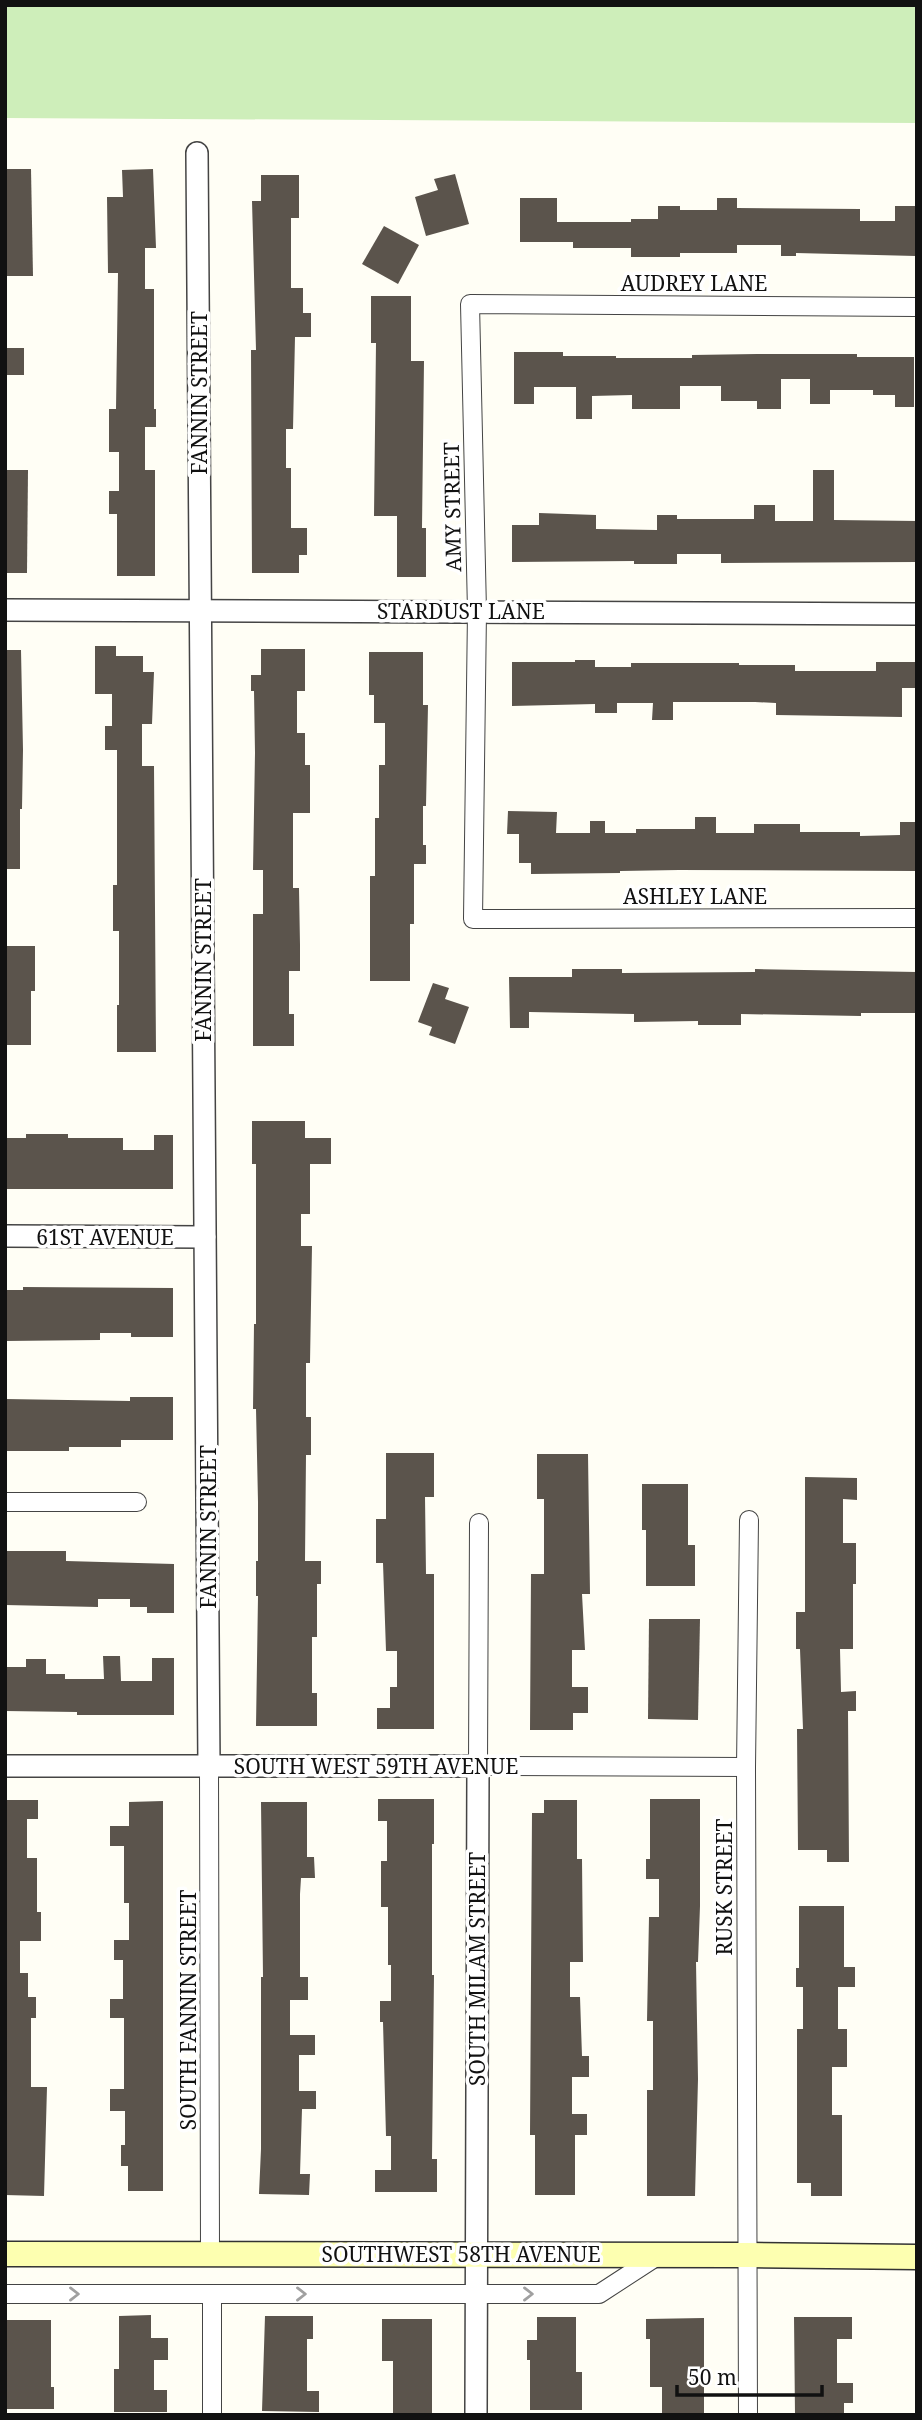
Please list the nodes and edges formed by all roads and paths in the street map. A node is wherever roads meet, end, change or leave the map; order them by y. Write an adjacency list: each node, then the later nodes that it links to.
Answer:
1 (197, 153): 4 (street, FANNIN STREET)
2 (470, 304): 3 (street, AUDREY LANE); 6 (street, AMY STREET)
3 (917, 307)
4 (200, 609): 5 (street, STARDUST LANE); 6 (street, STARDUST LANE); 11 (street, FANNIN STREET)
5 (5, 610)
6 (477, 611): 7 (street, STARDUST LANE); 9 (street, AMY STREET)
7 (917, 614)
8 (917, 918): 9 (street, ASHLEY LANE)
9 (473, 919)
10 (5, 1236): 11 (street, 61ST AVENUE)
11 (205, 1237): 17 (street, FANNIN STREET)
12 (5, 1502): 13 (street)
13 (137, 1502)
14 (750, 1520): 19 (street, RUSK STREET)
15 (479, 1523): 18 (street, SOUTH MILAM STREET)
16 (5, 1766): 17 (street, SOUTH WEST 59TH AVENUE)
17 (209, 1766): 18 (street, SOUTH WEST 59TH AVENUE); 21 (street, SOUTH FANNIN STREET)
18 (478, 1766): 19 (street, SOUTH WEST 59TH AVENUE); 22 (street, SOUTH MILAM STREET)
19 (746, 1767): 24 (street, RUSK STREET)
20 (5, 2254): 21 (main road, SOUTHWEST 58TH AVENUE)
21 (210, 2254): 22 (main road, SOUTHWEST 58TH AVENUE)
22 (476, 2254): 23 (main road, SOUTHWEST 58TH AVENUE); 28 (street, SOUTH MILAM STREET)
23 (660, 2255): 24 (main road, SOUTHWEST 58TH AVENUE); 28 (street, one-way to 23)
24 (748, 2255): 25 (main road, SOUTHWEST 58TH AVENUE); 31 (street, RUSK STREET)
25 (917, 2257)
26 (5, 2294): 27 (street, one-way to 27)
27 (212, 2294): 28 (street, one-way to 28); 29 (street)
28 (476, 2294): 30 (street, SOUTH MILAM STREET)
29 (212, 2415)
30 (475, 2415)
31 (748, 2415)

